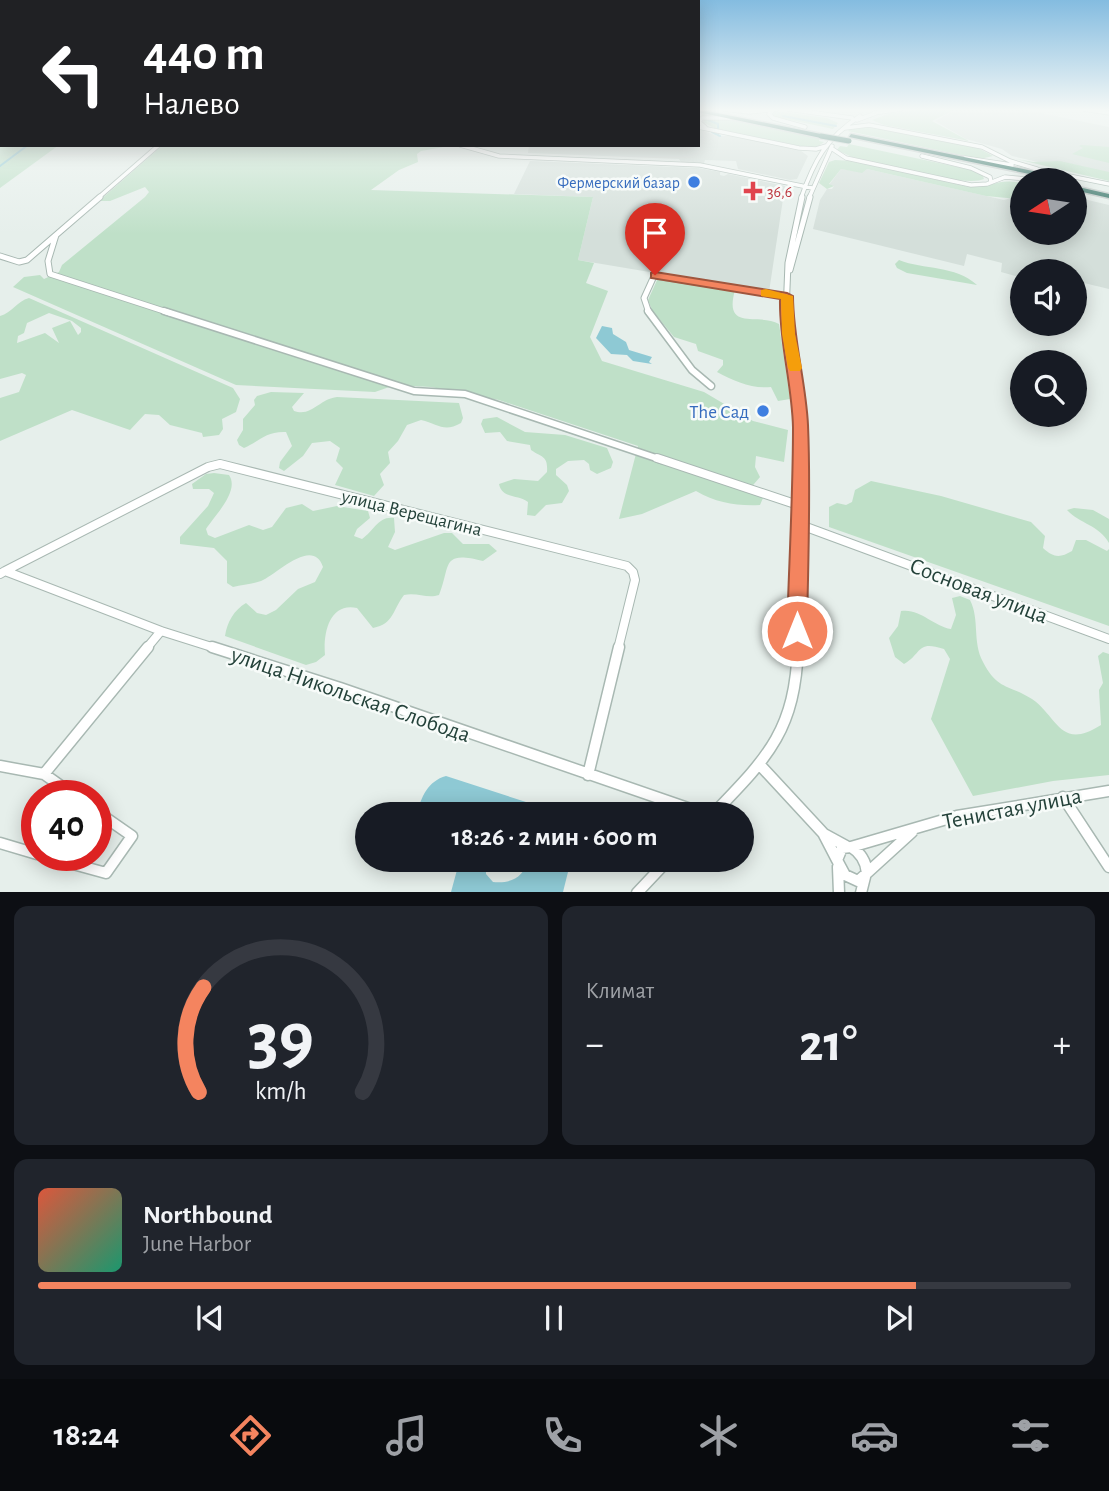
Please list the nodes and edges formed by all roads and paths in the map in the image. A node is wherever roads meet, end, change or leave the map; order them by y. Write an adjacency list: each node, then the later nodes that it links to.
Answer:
1 (153, 151): 33 (street)
2 (475, 151): 23 (street)
3 (803, 151): 15 (street)
4 (826, 151): 15 (street)
5 (827, 151): 16 (street)
6 (833, 151): 14 (street)
7 (899, 151): 12 (highway)
8 (922, 151): 11 (highway)
9 (990, 151): 19 (street)
10 (991, 151): 13 (street)
11 (937, 153): 13 (street); 17 (highway)
12 (922, 156): 21 (highway); 24 (street)
13 (982, 160): 18 (street)
14 (858, 161): 16 (street); 24 (street)
15 (816, 162): 20 (street)
16 (822, 163): 29 (street)
17 (1010, 168)
18 (1031, 168)
19 (1034, 168)
20 (811, 174): 23 (street); 27 (street)
21 (1010, 175)
22 (1010, 177): 24 (street)
23 (775, 180): 27 (street); 32 (street)
24 (991, 182)
25 (1087, 182): 28 (street)
26 (1087, 184): 28 (highway)
27 (806, 187): 29 (street); 32 (street)
28 (1109, 187)
29 (812, 188): 35 (street)
30 (1087, 191): 31 (highway)
31 (1109, 195)
32 (801, 200): 35 (street)
33 (56, 235): 34 (street); 38 (street)
34 (0, 256)
35 (788, 278): 36 (street)
36 (787, 296): 37 (street); 38 (street)
37 (711, 386)
38 (798, 505): 39 (street)
39 (798, 524): 42 (street, Сосновая улица); 43 (street)
40 (2, 572): 41 (street, улица Никольская Слобода); 46 (street, улица Верещагина)
41 (161, 631): 45 (street); 46 (street, улица Никольская Слобода)
42 (1109, 639)
43 (760, 765): 51 (street); 54 (street)
44 (0, 766): 45 (street)
45 (44, 774): 47 (street)
46 (589, 775): 50 (street, улица Никольская Слобода)
47 (52, 780)
48 (1109, 791): 49 (street, Тенистая улица)
49 (1063, 797): 53 (street, Тенистая улица); 60 (street)
50 (669, 802)
51 (725, 802)
52 (112, 822): 59 (street)
53 (916, 829): 56 (street, Тенистая улица); 62 (street, Тенистая улица)
54 (823, 833): 56 (street); 58 (street)
55 (0, 843): 57 (street)
56 (848, 846): 58 (street); 62 (street)
57 (21, 849)
58 (838, 863): 62 (street); 64 (street)
59 (112, 864)
60 (1109, 867)
61 (656, 872): 63 (street)
62 (866, 875): 65 (street, Тенистая улица)
63 (637, 892)
64 (839, 892)
65 (861, 892)

